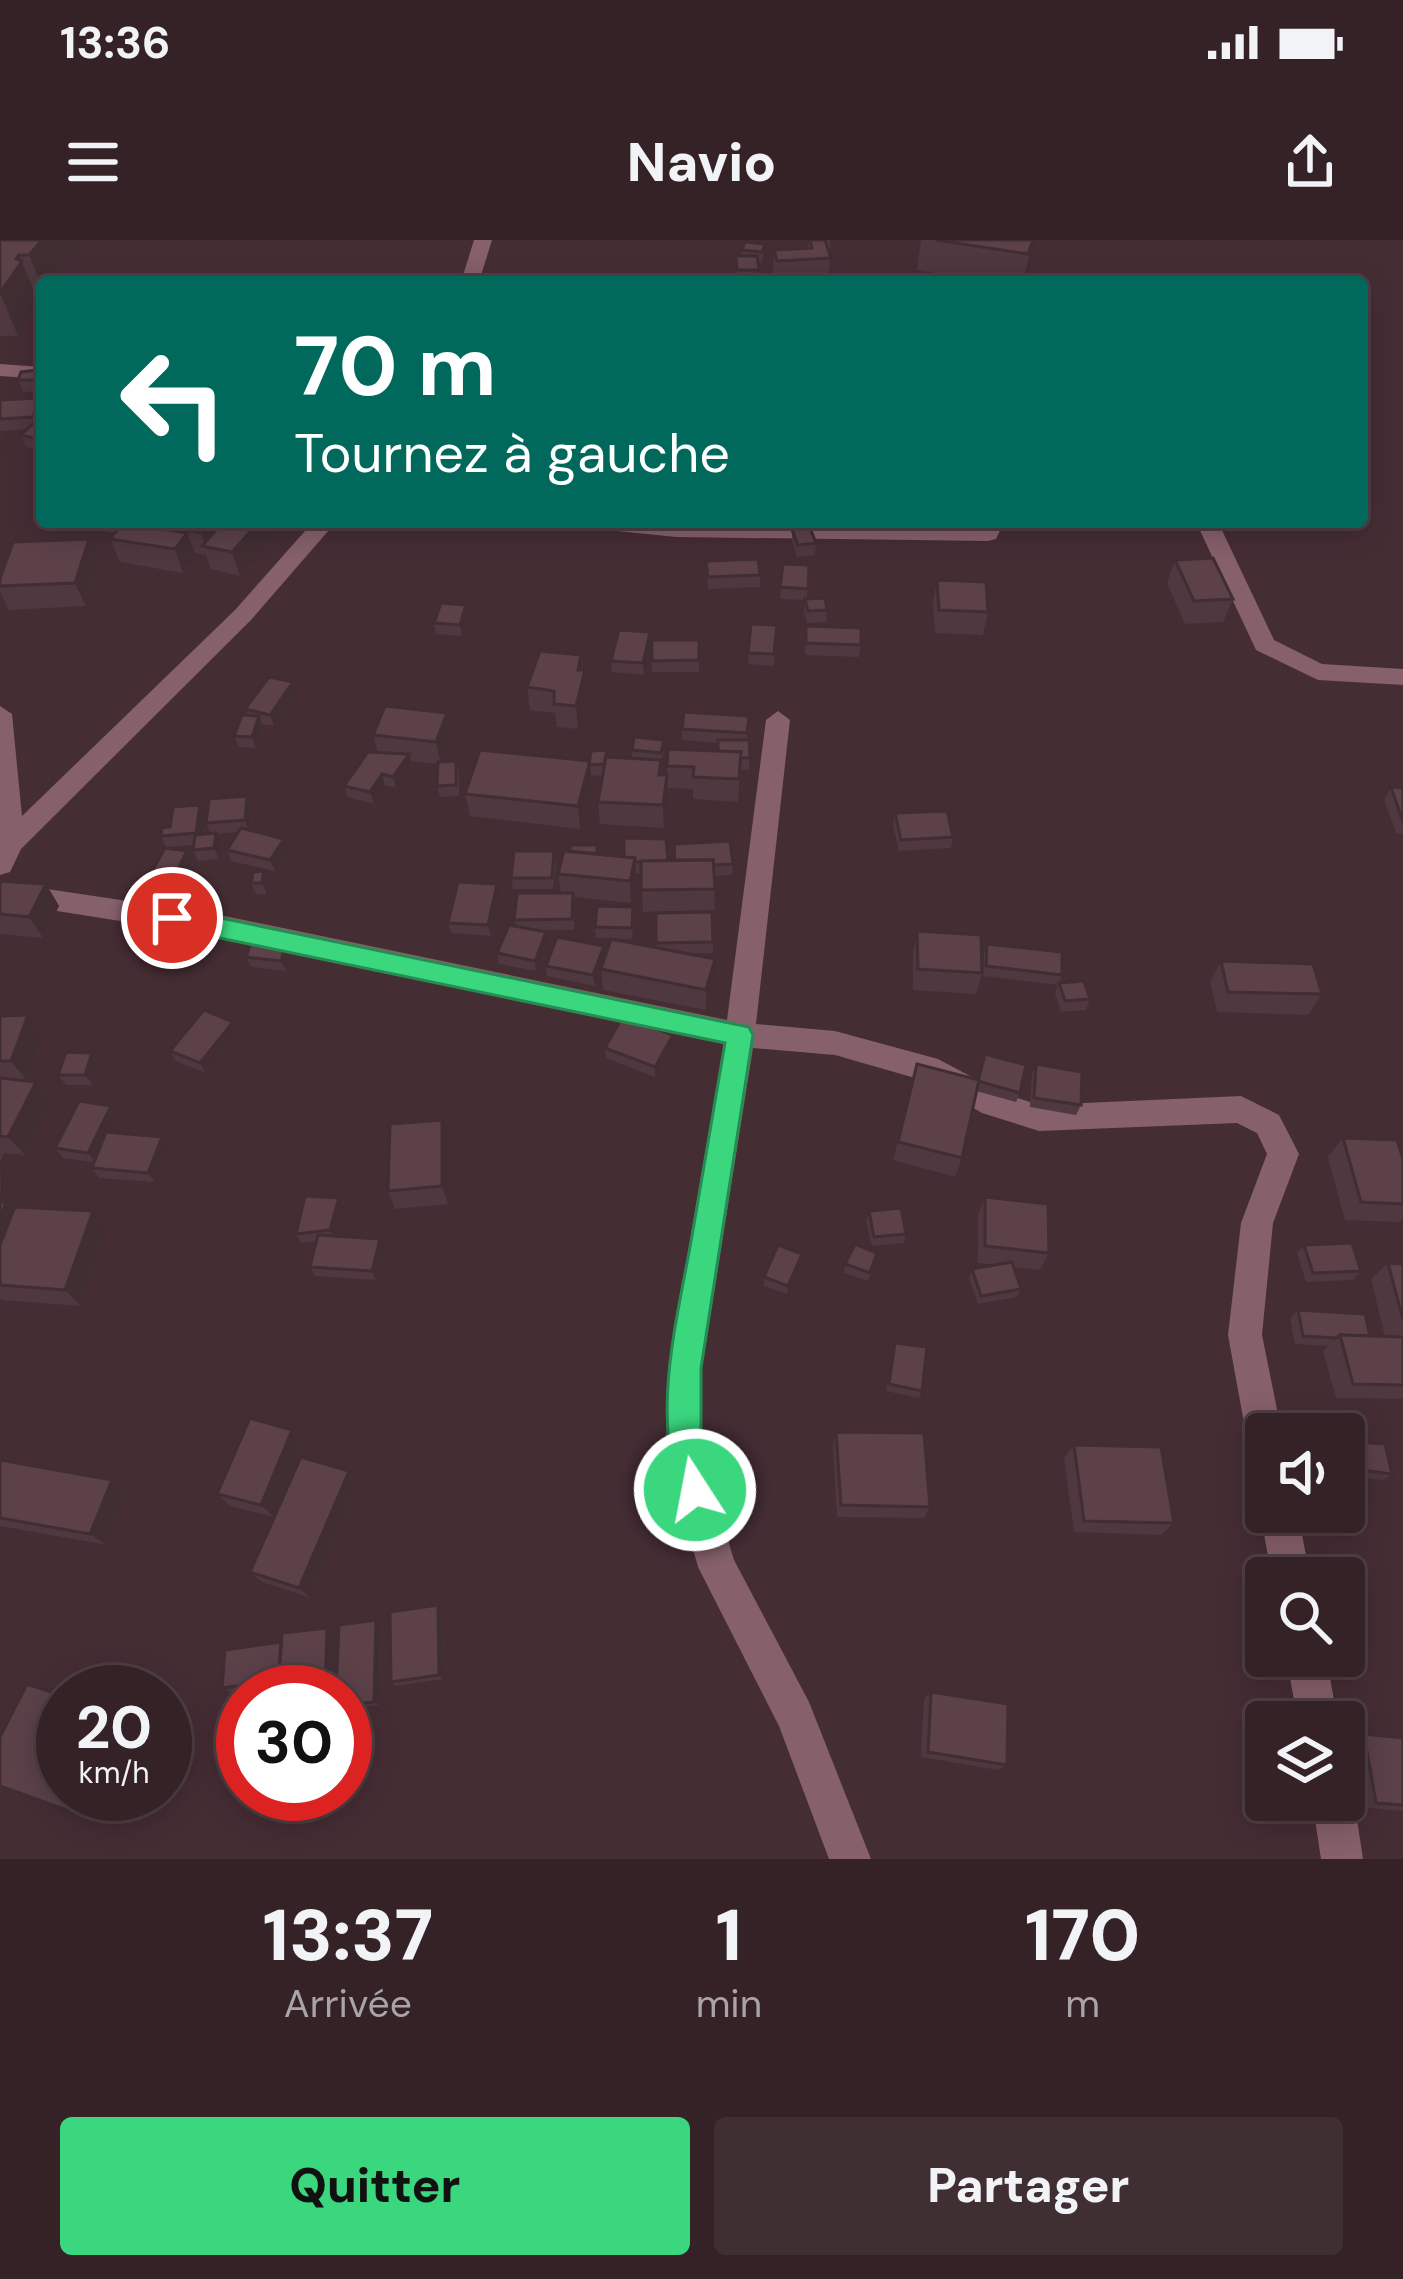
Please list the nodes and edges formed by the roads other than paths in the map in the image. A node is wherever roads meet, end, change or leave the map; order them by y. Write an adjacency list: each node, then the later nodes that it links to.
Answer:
1 (483, 240): 2 (street)
2 (472, 276)
3 (0, 370): 4 (street)
4 (36, 373)
5 (321, 528): 12 (street)
6 (656, 528): 7 (street)
7 (990, 528)
8 (1210, 528): 9 (street)
9 (1403, 676)
10 (0, 714): 12 (street)
11 (778, 720): 14 (street)
12 (5, 854)
13 (0, 892): 14 (street)
14 (740, 1035): 15 (street); 17 (street)
15 (1260, 1413)
16 (1336, 1821): 18 (street)
17 (850, 1859)
18 (1342, 1859)

